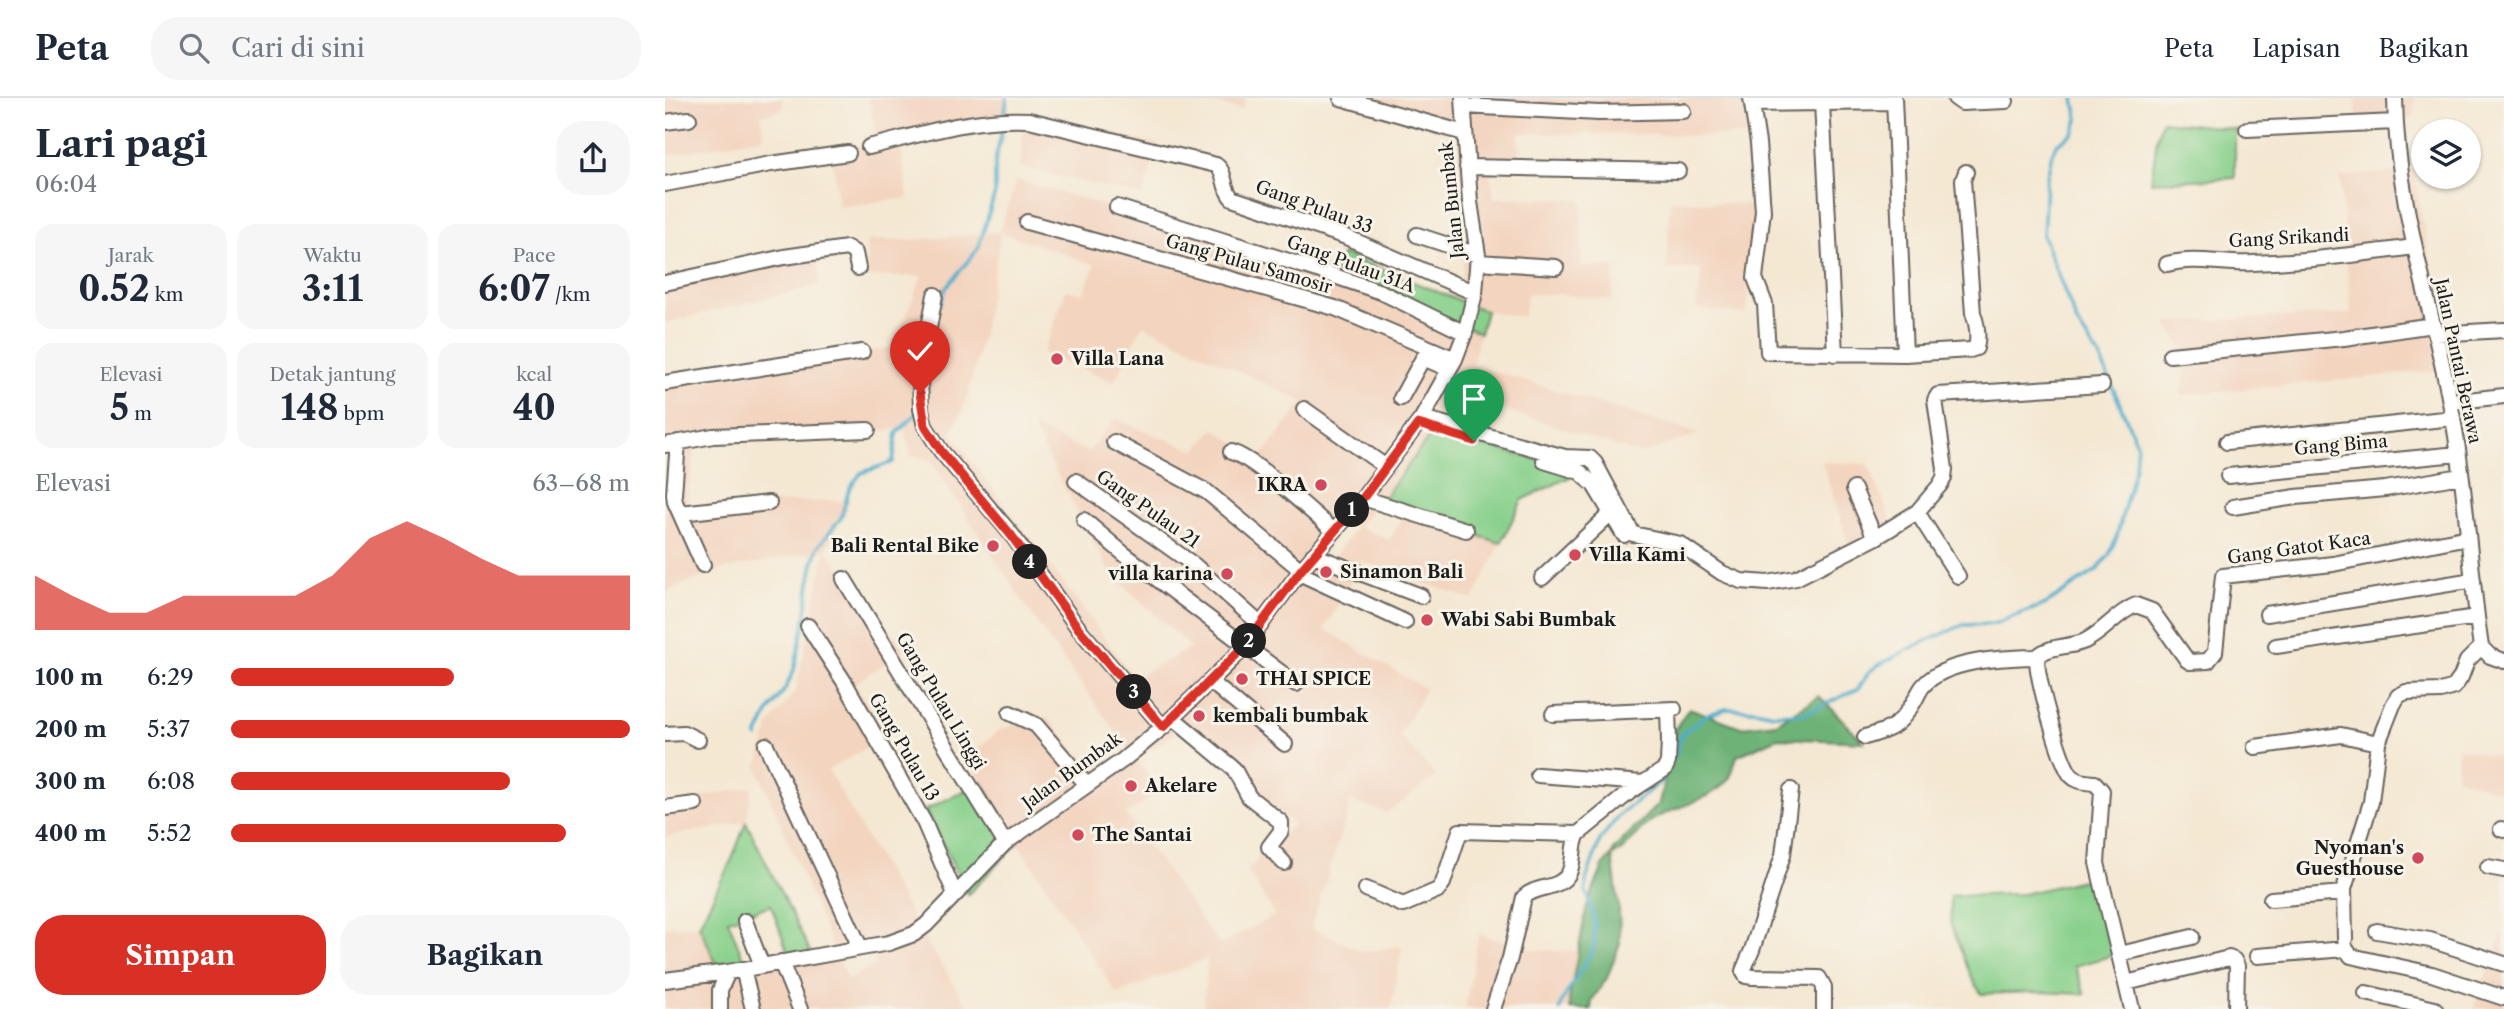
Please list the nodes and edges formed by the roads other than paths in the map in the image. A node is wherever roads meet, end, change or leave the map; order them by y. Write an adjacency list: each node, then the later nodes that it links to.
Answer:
1 (1341, 98): 15 (street)
2 (1955, 98): 7 (street)
3 (2395, 98): 12 (street, Jalan Pantai Berawa)
4 (1843, 100): 5 (street); 9 (street)
5 (1893, 100): 38 (street)
6 (1751, 101): 9 (street); 37 (street)
7 (2007, 101)
8 (1464, 102): 10 (street); 15 (street, Jalan Bumbak)
9 (1822, 103): 37 (street)
10 (1683, 111)
11 (689, 119): 13 (street)
12 (2395, 121): 14 (street); 25 (street, Jalan Pantai Berawa)
13 (665, 122)
14 (2247, 129)
15 (1464, 133): 18 (street, Jalan Bumbak)
16 (869, 147): 31 (street, Gang Pulau 33)
17 (848, 153): 21 (street)
18 (1467, 167): 19 (street); 26 (street, Jalan Bumbak)
19 (1678, 171)
20 (1966, 172): 38 (street)
21 (665, 184)
22 (1117, 207): 35 (street, Gang Pulau 31A)
23 (1027, 222): 40 (street, Gang Pulau Samosir)
24 (1417, 235): 26 (street)
25 (2414, 247): 27 (street, Gang Srikandi); 33 (street, Jalan Pantai Berawa)
26 (1478, 258): 28 (street); 31 (street, Jalan Bumbak)
27 (2167, 264)
28 (1556, 267)
29 (858, 268): 30 (street)
30 (665, 283)
31 (1475, 293): 35 (street, Jalan Bumbak)
32 (935, 295): 94 (street)
33 (2434, 329): 34 (street); 39 (street); 45 (street, Jalan Pantai Berawa)
34 (2504, 330)
35 (1465, 333): 40 (street, Jalan Bumbak)
36 (862, 352): 41 (street)
37 (1835, 354): 38 (street)
38 (1905, 354)
39 (2170, 355)
40 (1452, 364): 44 (street); 48 (street, Jalan Bumbak)
41 (665, 383)
42 (2102, 385): 63 (street)
43 (2504, 396): 45 (street)
44 (1401, 398)
45 (2450, 402): 47 (street, Jalan Pantai Berawa)
46 (1304, 409): 55 (street)
47 (2453, 418): 51 (street); 54 (street, Jalan Pantai Berawa)
48 (1420, 421): 55 (street, Jalan Bumbak); 65 (street); 71 (street)
49 (869, 429): 52 (street)
50 (1114, 442): 74 (street)
51 (2227, 442)
52 (671, 444): 64 (street)
53 (1231, 452): 68 (street)
54 (2458, 454): 56 (street, Gang Bima); 57 (street, Jalan Pantai Berawa)
55 (1387, 467): 60 (street, Jalan Bumbak)
56 (2228, 476)
57 (2461, 476): 62 (street); 70 (street, Jalan Pantai Berawa)
58 (1076, 481): 83 (street, Gang Pulau 21)
59 (1854, 489): 71 (street)
60 (1363, 498): 67 (street); 68 (street, Jalan Bumbak)
61 (769, 503): 64 (street)
62 (2233, 507)
63 (1917, 512): 71 (street); 75 (street)
64 (681, 513): 73 (street)
65 (1610, 514): 69 (street); 76 (street)
66 (1084, 520): 85 (street)
67 (1466, 530)
68 (1335, 531): 72 (street, Jalan Bumbak)
69 (1626, 536)
70 (2468, 537): 78 (street, Jalan Pantai Berawa); 88 (street, Gang Gatot Kaca)
71 (1875, 538)
72 (1316, 552): 74 (street, Jalan Bumbak); 79 (street)
73 (703, 565)
74 (1300, 571): 82 (street); 83 (street, Jalan Bumbak)
75 (1958, 576)
76 (1542, 578)
77 (844, 579): 109 (street, Gang Pulau Linggi)
78 (2473, 580): 80 (street); 81 (street, Jalan Pantai Berawa)
79 (1424, 592)
80 (2267, 614)
81 (2477, 617): 86 (street); 87 (street, Jalan Pantai Berawa)
82 (1405, 622)
83 (1261, 625): 85 (street, Jalan Bumbak)
84 (808, 626): 115 (street, Gang Pulau 13)
85 (1245, 646): 90 (street, Jalan Bumbak); 91 (street)
86 (2276, 646)
87 (2481, 646): 89 (street); 98 (street)
88 (2037, 657): 96 (street); 122 (street)
89 (2504, 661)
90 (1210, 681): 94 (street, Jalan Bumbak); 99 (street)
91 (1296, 684)
92 (1010, 713): 104 (street)
93 (1553, 714): 103 (street)
94 (1168, 722): 104 (street, Jalan Bumbak); 110 (street)
95 (665, 734): 97 (street)
96 (1865, 737)
97 (698, 740)
98 (2378, 743): 101 (street); 114 (street)
99 (1285, 744)
100 (766, 745): 121 (street)
101 (2255, 747)
102 (1538, 775): 103 (street)
103 (1643, 783): 108 (street)
104 (1087, 785): 109 (street, Jalan Bumbak)
105 (1791, 790): 136 (street)
106 (695, 804): 107 (street)
107 (665, 808)
108 (1578, 834): 113 (street); 135 (street)
109 (1005, 843): 115 (street, Jalan Bumbak)
110 (1284, 863)
111 (2488, 867): 112 (street)
112 (2504, 870)
113 (1366, 889)
114 (2343, 893): 116 (street); 120 (street)
115 (955, 894): 121 (street, Jalan Bumbak)
116 (2270, 899)
117 (745, 921): 126 (street)
118 (2377, 931): 125 (street)
119 (2192, 937): 122 (street)
120 (2345, 940)
121 (860, 947): 124 (street, Jalan Bumbak)
122 (2120, 954): 129 (street)
123 (2257, 956): 131 (street)
124 (781, 962): 126 (street, Jalan Bumbak); 134 (street)
125 (2504, 964)
126 (762, 966): 127 (street, Jalan Bumbak)
127 (736, 970): 128 (street, Jalan Bumbak); 132 (street); 133 (street)
128 (665, 980)
129 (2126, 983): 137 (street); 138 (street)
130 (2366, 993): 139 (street)
131 (2504, 999)
132 (720, 1009)
133 (753, 1009)
134 (800, 1009)
135 (1493, 1009)
136 (1823, 1009)
137 (2132, 1009)
138 (2236, 1009)
139 (2435, 1009)

